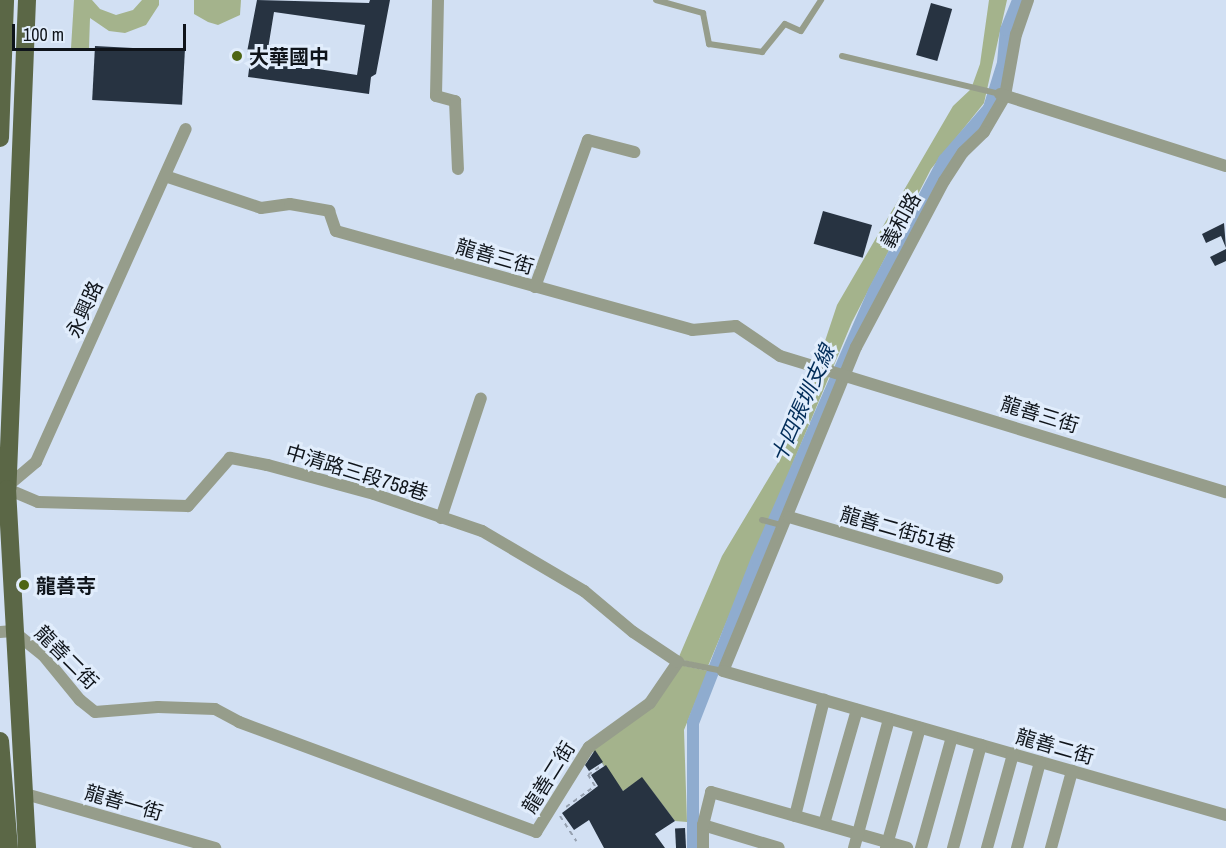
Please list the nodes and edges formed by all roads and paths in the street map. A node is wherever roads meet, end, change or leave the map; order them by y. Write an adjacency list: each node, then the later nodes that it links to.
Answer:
1 (5, 0): 10 (main road)
2 (27, 0): 17 (main road)
3 (438, 0): 13 (street)
4 (656, 0): 5 (lane)
5 (821, 0)
6 (1028, 0): 8 (street, 義和路)
7 (842, 56): 8 (lane)
8 (1003, 95): 12 (street); 16 (street, 義和路)
9 (186, 129): 14 (street, 永興路)
10 (0, 138)
11 (634, 152): 15 (street)
12 (1226, 166)
13 (458, 169)
14 (165, 176): 15 (street, 龍善三街); 19 (street, 永興路)
15 (535, 287): 16 (street, 龍善三街)
16 (844, 373): 20 (street, 龍善三街); 23 (street)
17 (6, 391): 19 (main road)
18 (482, 399): 21 (street)
19 (4, 488): 21 (street, 中清路三段758巷); 25 (main road)
20 (1226, 492)
21 (441, 518): 26 (street, 中清路三段758巷)
22 (762, 520): 23 (lane)
23 (787, 522): 24 (street, 龍善二街51巷); 27 (street)
24 (997, 578)
25 (6, 631): 26 (street, 龍善二街); 41 (main road)
26 (678, 662): 27 (lane, 龍善二街)
27 (723, 671): 28 (street, 龍善二街)
28 (824, 700): 29 (street, 龍善二街); 43 (street)
29 (857, 710): 30 (street, 龍善二街); 44 (street)
30 (889, 719): 31 (street, 龍善二街); 46 (street)
31 (920, 728): 32 (street, 龍善二街); 48 (street)
32 (952, 737): 34 (street, 龍善二街); 56 (street)
33 (0, 741): 49 (main road)
34 (981, 745): 35 (street, 龍善二街); 57 (street)
35 (1013, 754): 36 (street, 龍善二街); 58 (street)
36 (1040, 762): 39 (street, 龍善二街); 59 (street)
37 (604, 764): 40 (path)
38 (587, 768): 40 (path)
39 (1072, 771): 42 (street, 龍善二街); 60 (street)
40 (588, 775): 47 (path)
41 (22, 793): 50 (main road); 51 (street, 龍善一街)
42 (1226, 815)
43 (795, 816): 44 (street); 45 (street)
44 (824, 824): 46 (street)
45 (703, 825): 52 (street); 53 (street)
46 (858, 834): 48 (street); 54 (street)
47 (576, 841)
48 (886, 845): 55 (street)
49 (9, 848)
50 (27, 848)
51 (215, 848)
52 (703, 848)
53 (779, 848)
54 (854, 848)
55 (907, 848)
56 (921, 848)
57 (953, 848)
58 (987, 848)
59 (1017, 848)
60 (1051, 848)

